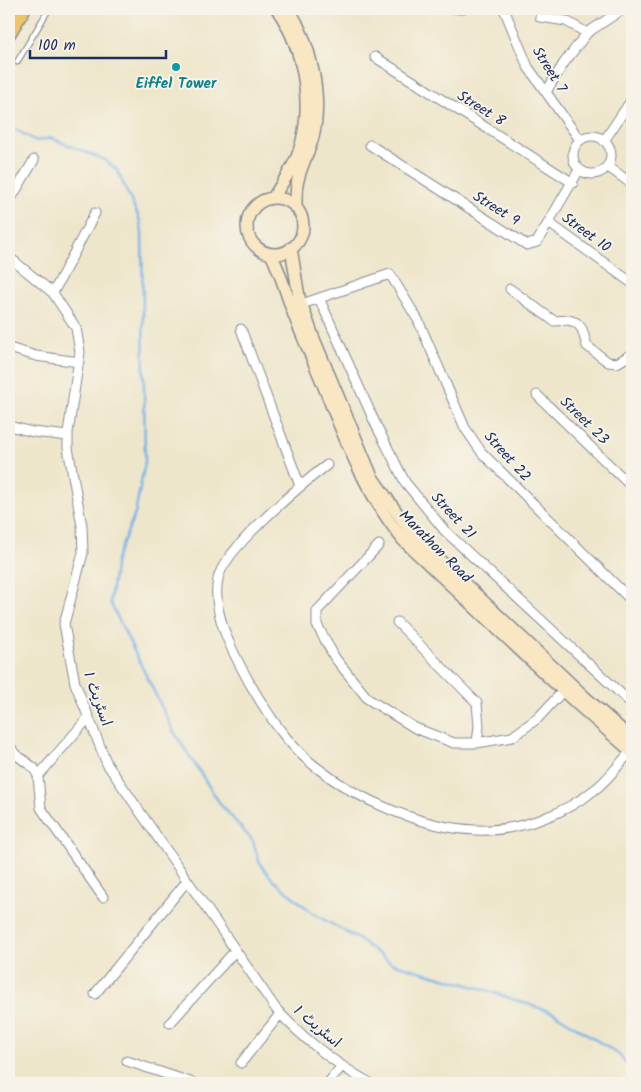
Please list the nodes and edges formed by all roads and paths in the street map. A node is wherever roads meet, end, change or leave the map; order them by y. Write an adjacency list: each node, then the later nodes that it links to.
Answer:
1 (24, 9): 11 (main road)
2 (49, 9): 13 (lane)
3 (277, 9): 24 (main road)
4 (289, 9): 26 (main road)
5 (442, 9): 6 (lane)
6 (468, 9)
7 (504, 9): 14 (street, Street 7)
8 (623, 9): 10 (street)
9 (540, 18): 10 (street)
10 (587, 33): 14 (street)
11 (9, 34)
12 (375, 57): 22 (street, Street 8)
13 (17, 62)
14 (546, 92): 16 (street, Street 7)
15 (632, 99): 17 (street)
16 (580, 140): 17 (street); 21 (street)
17 (604, 141): 20 (street)
18 (370, 145): 28 (street, Street 9)
19 (34, 160): 25 (street)
20 (607, 166): 21 (street); 23 (street)
21 (579, 170): 22 (street, Street 9)
22 (573, 183): 28 (street, Street 9)
23 (632, 184)
24 (273, 198): 26 (main road); 30 (main road)
25 (9, 202)
26 (296, 207): 29 (main road)
27 (95, 213): 34 (street)
28 (549, 223): 32 (street, Street 10)
29 (292, 248): 30 (main road); 36 (main road, Marathon Road)
30 (271, 254): 50 (main road, Marathon Road)
31 (9, 257): 34 (street, اسٹریٹ 1)
32 (632, 283)
33 (510, 289): 39 (street)
34 (53, 293): 40 (street, اسٹریٹ 1)
35 (319, 298): 36 (street); 48 (street, Street 22); 51 (street, Street 21)
36 (302, 304): 53 (main road, Marathon Road)
37 (241, 329): 45 (street)
38 (9, 348): 40 (street)
39 (632, 354)
40 (79, 362): 43 (street, اسٹریٹ 1)
41 (537, 395): 46 (street, Street 23)
42 (9, 426): 43 (street)
43 (68, 436): 52 (street, اسٹریٹ 1)
44 (326, 465): 45 (street)
45 (300, 486): 56 (street)
46 (632, 487)
47 (379, 545): 54 (street)
48 (632, 601)
49 (398, 622): 54 (street)
50 (563, 691): 54 (street); 56 (main road, Marathon Road)
51 (632, 704)
52 (88, 717): 57 (street); 58 (street, اسٹریٹ 1)
53 (632, 738)
54 (477, 743)
55 (9, 744): 57 (street)
56 (632, 751)
57 (38, 776): 59 (street)
58 (188, 881): 60 (street, اسٹریٹ 1); 61 (street)
59 (103, 897)
60 (235, 952): 62 (street, اسٹریٹ 1); 63 (street)
61 (95, 994)
62 (280, 1014): 65 (street); 66 (street, اسٹریٹ 1)
63 (170, 1023)
64 (127, 1062): 67 (street)
65 (241, 1063)
66 (342, 1066): 68 (street); 69 (street, اسٹریٹ 1)
67 (193, 1083)
68 (328, 1083)
69 (370, 1083)

